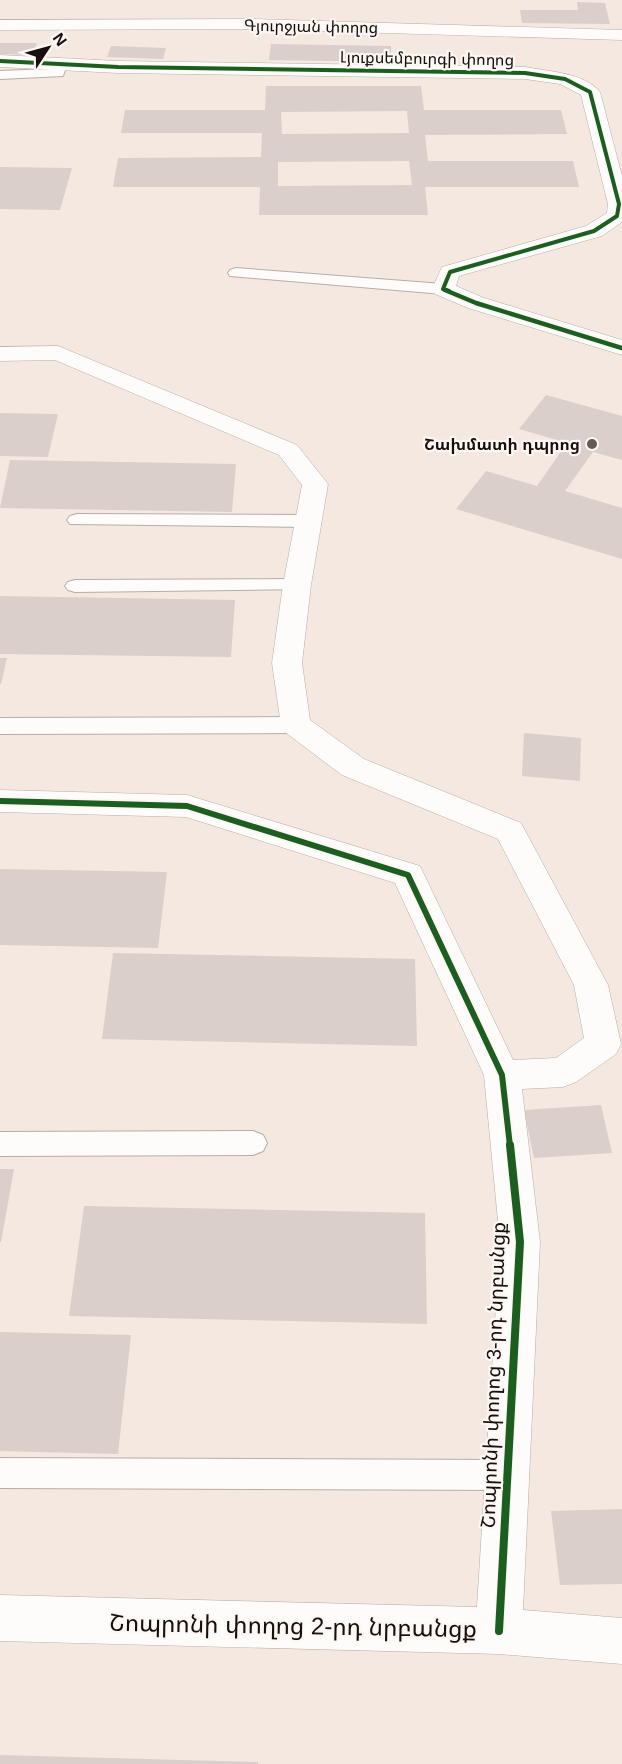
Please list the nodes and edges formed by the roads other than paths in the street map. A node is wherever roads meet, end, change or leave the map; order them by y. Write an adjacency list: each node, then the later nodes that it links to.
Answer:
1 (332, 10): 3 (street)
2 (0, 26): 3 (street, Գյուրջյան փողոց)
3 (314, 26): 4 (street, Գյուրջյան փողոց)
4 (622, 35)
5 (0, 61): 6 (street, Լյուքսեմբուրգի փողոց)
6 (60, 64): 7 (lane); 9 (street, Լյուքսեմբուրգի փողոց)
7 (0, 75)
8 (236, 273): 9 (lane)
9 (443, 289): 10 (street)
10 (622, 348)
11 (0, 354): 13 (street)
12 (77, 520): 13 (lane)
13 (308, 521): 14 (street)
14 (297, 585): 15 (lane); 16 (street)
15 (75, 586)
16 (296, 725): 17 (lane); 19 (street)
17 (0, 726)
18 (0, 801): 19 (street, Շոպրոնի փողոց 3-րդ նրբանցք)
19 (502, 1076): 23 (street, Շոպրոնի փողոց 3-րդ նրբանցք)
20 (253, 1143): 21 (lane)
21 (0, 1144)
22 (0, 1473): 23 (lane)
23 (507, 1475): 25 (street, Շոպրոնի փողոց 3-րդ նրբանցք)
24 (0, 1618): 25 (street, Շոպրոնի փողոց 2-րդ նրբանցք)
25 (499, 1631): 26 (street, Շոպրոնի փողոց 2-րդ նրբանցք)
26 (622, 1641)

